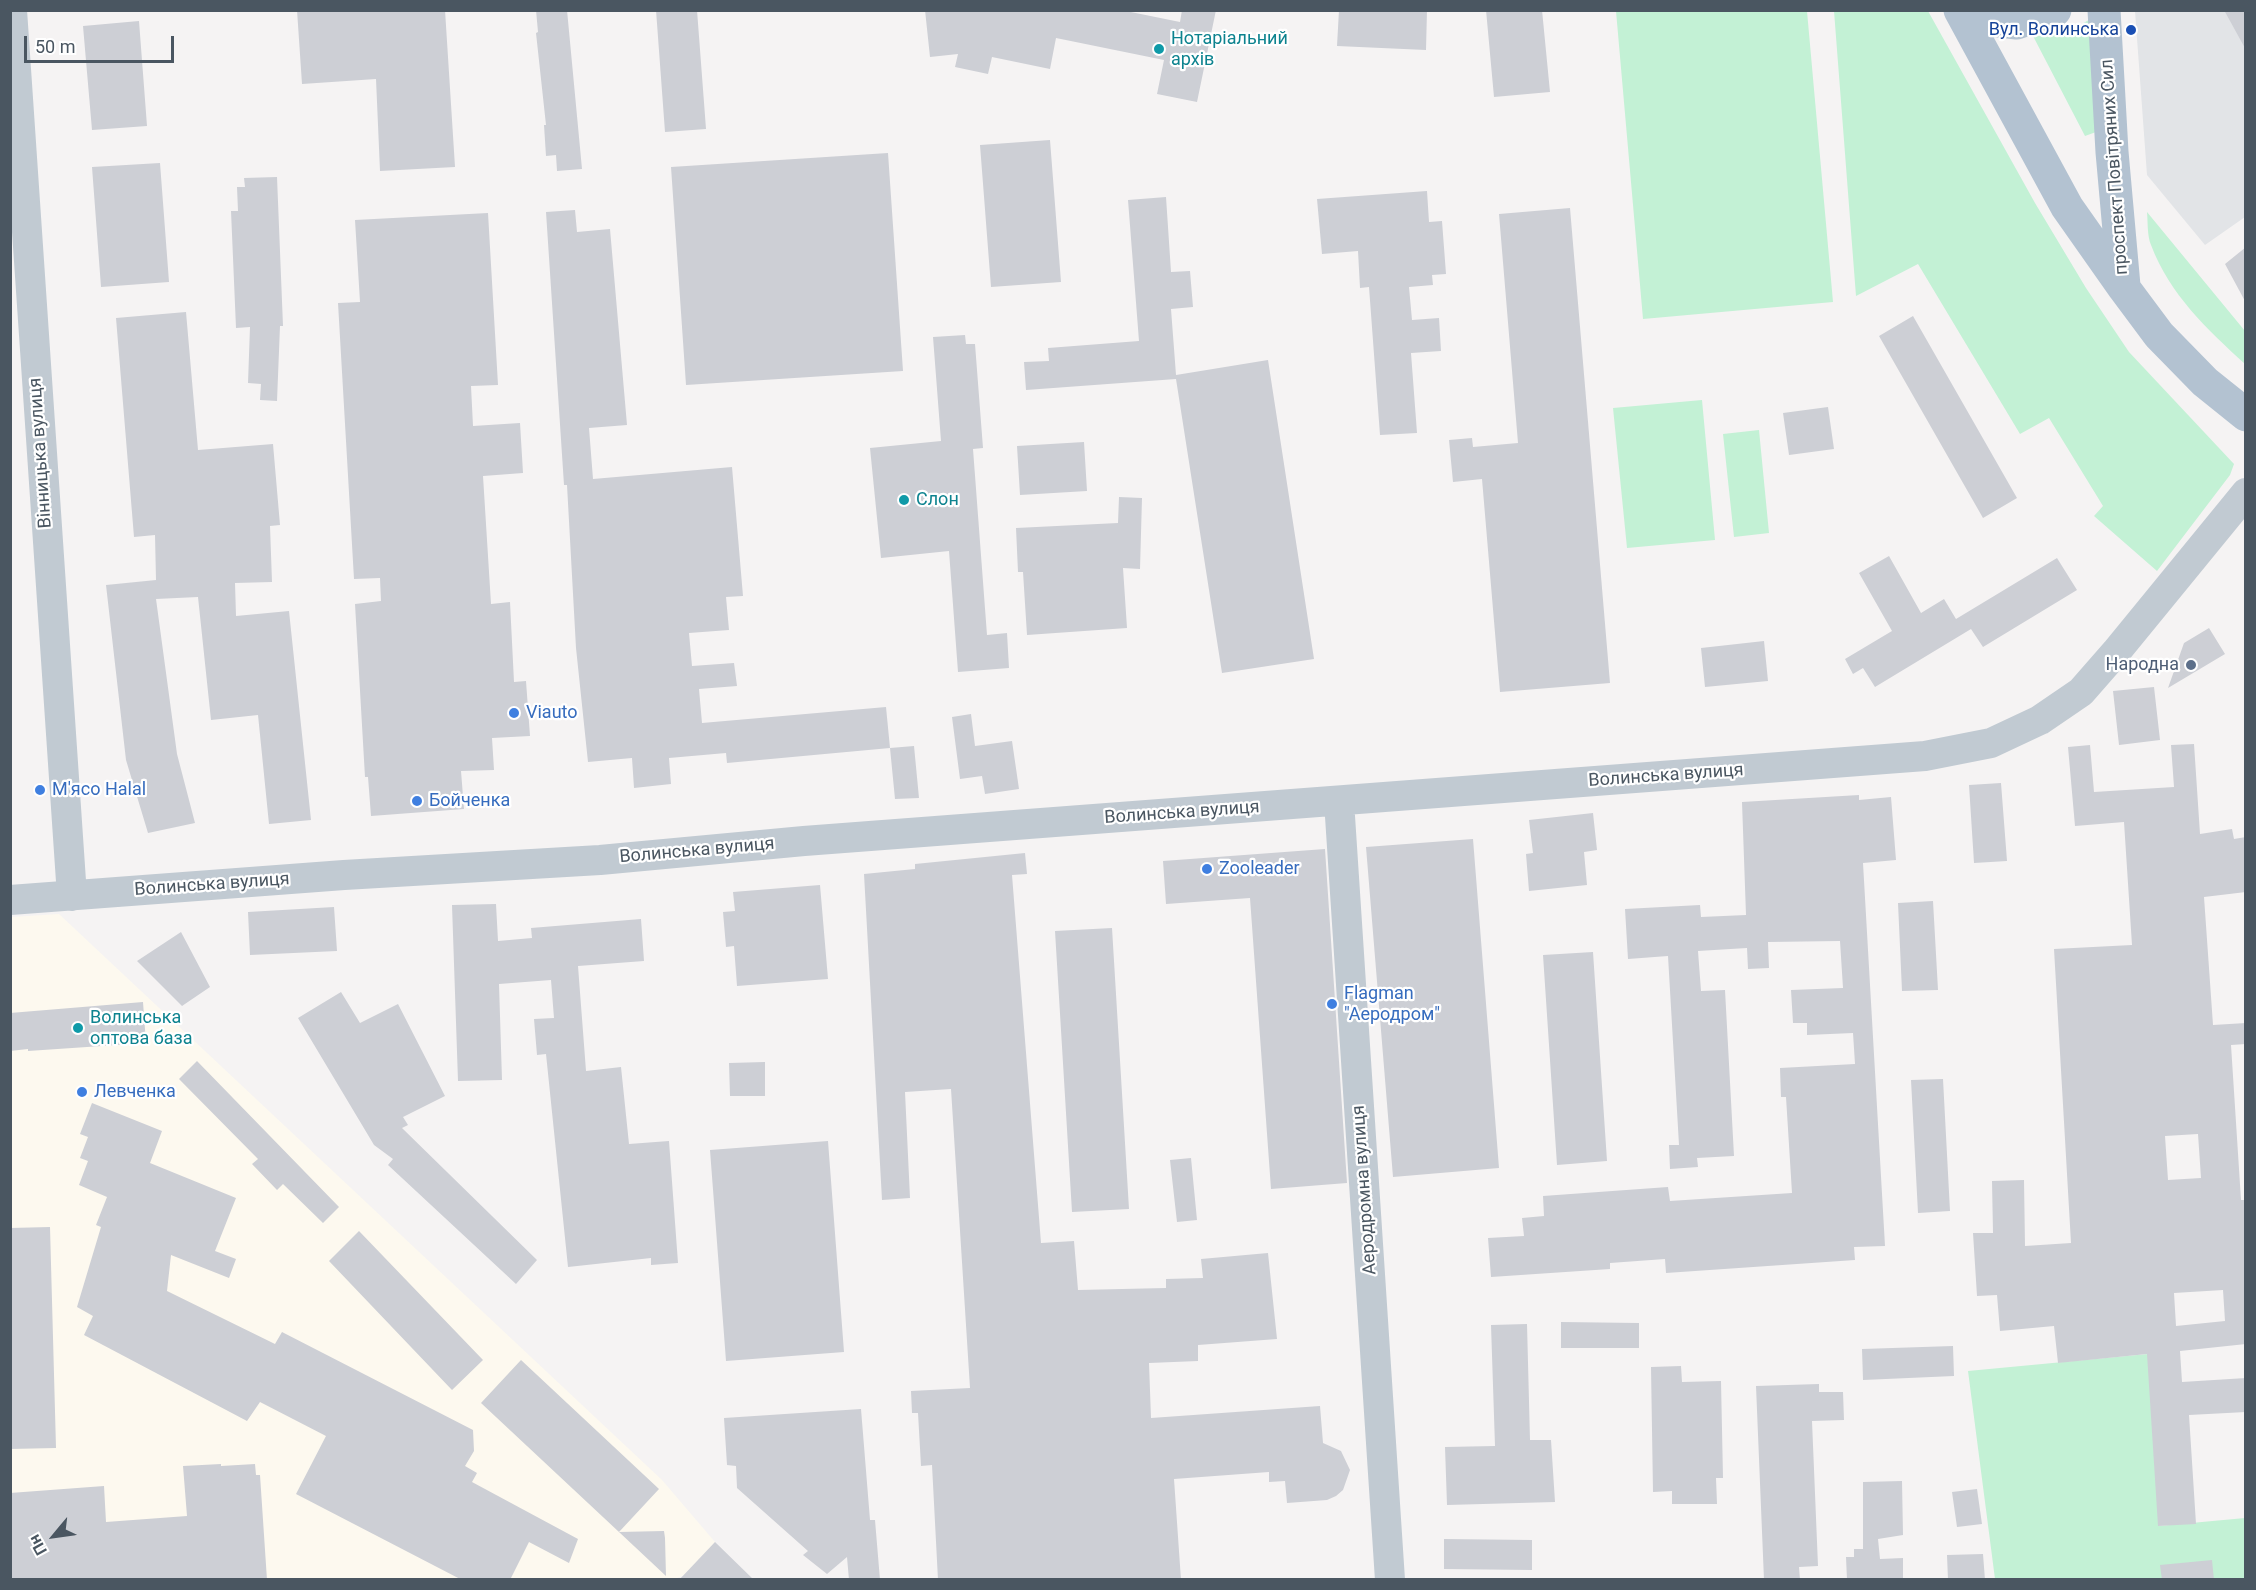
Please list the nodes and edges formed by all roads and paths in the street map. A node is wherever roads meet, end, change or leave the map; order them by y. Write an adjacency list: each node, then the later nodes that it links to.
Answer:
1 (12, 10): 10 (street, Вінницька вулиця)
2 (1960, 10): 6 (main road, проспект Повітряних Сил)
3 (1970, 10): 4 (main road)
4 (2055, 10)
5 (2104, 10): 6 (main road, проспект Повітряних Сил)
6 (2124, 288): 7 (main road, проспект Повітряних Сил)
7 (2246, 415)
8 (2246, 493): 9 (street, Волинська вулиця)
9 (1339, 801): 10 (street, Волинська вулиця); 12 (street, Аеродромна вулиця)
10 (72, 896): 11 (street, Волинська вулиця)
11 (10, 900)
12 (1390, 1580)

